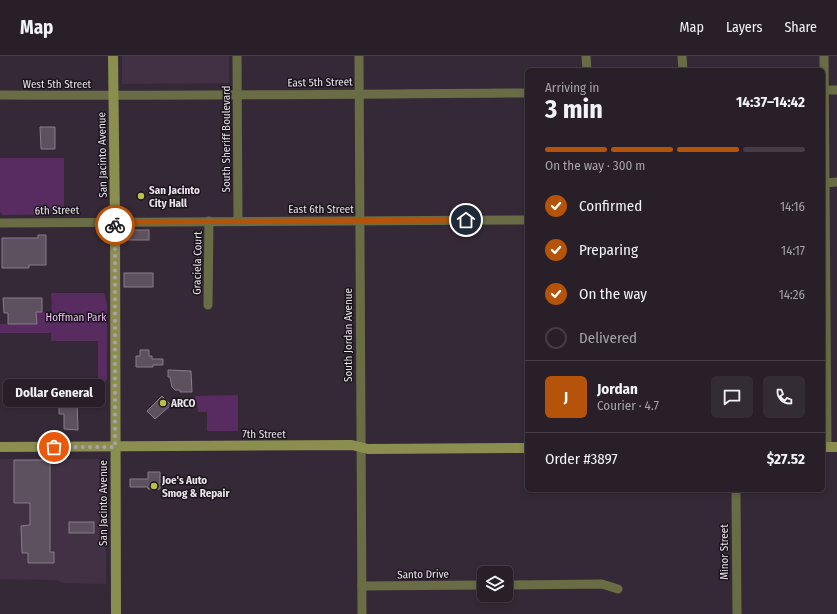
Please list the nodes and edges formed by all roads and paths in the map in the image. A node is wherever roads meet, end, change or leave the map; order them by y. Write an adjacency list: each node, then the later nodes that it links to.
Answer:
1 (113, 56): 15 (main road, San Jacinto Avenue)
2 (237, 56): 16 (street, South Sheriff Boulevard)
3 (359, 56): 13 (street, South Jordan Avenue)
4 (586, 56): 7 (street)
5 (682, 56): 8 (street)
6 (824, 56): 9 (street)
7 (586, 68)
8 (682, 68)
9 (824, 68)
10 (825, 90): 11 (street)
11 (837, 90)
12 (525, 93): 13 (street, East 5th Street)
13 (359, 94): 16 (street, East 5th Street); 22 (street, South Jordan Avenue)
14 (0, 96): 15 (street, West 5th Street)
15 (113, 96): 16 (street, East 5th Street); 23 (main road, San Jacinto Avenue)
16 (237, 96): 21 (street, South Sheriff Boulevard)
17 (837, 182): 18 (street)
18 (825, 183)
19 (525, 220): 22 (street, East 6th Street)
20 (209, 221): 21 (street, East 6th Street); 23 (street, East 6th Street); 25 (street, Graciela Court)
21 (238, 221): 22 (street, East 6th Street)
22 (360, 221): 28 (street, South Jordan Avenue)
23 (115, 222): 24 (street, 6th Street); 27 (main road, San Jacinto Avenue)
24 (0, 223)
25 (208, 305)
26 (0, 447): 27 (main road, 7th Street)
27 (115, 447): 28 (main road, 7th Street); 37 (main road, San Jacinto Avenue)
28 (360, 447): 31 (main road, 7th Street); 35 (street, South Jordan Avenue)
29 (825, 447): 30 (main road)
30 (837, 447)
31 (525, 448)
32 (736, 492): 39 (street, Minor Street)
33 (477, 585): 35 (street, Santo Drive)
34 (513, 585): 36 (street)
35 (362, 586): 38 (street, South Jordan Avenue)
36 (618, 589)
37 (116, 614)
38 (362, 614)
39 (737, 614)

